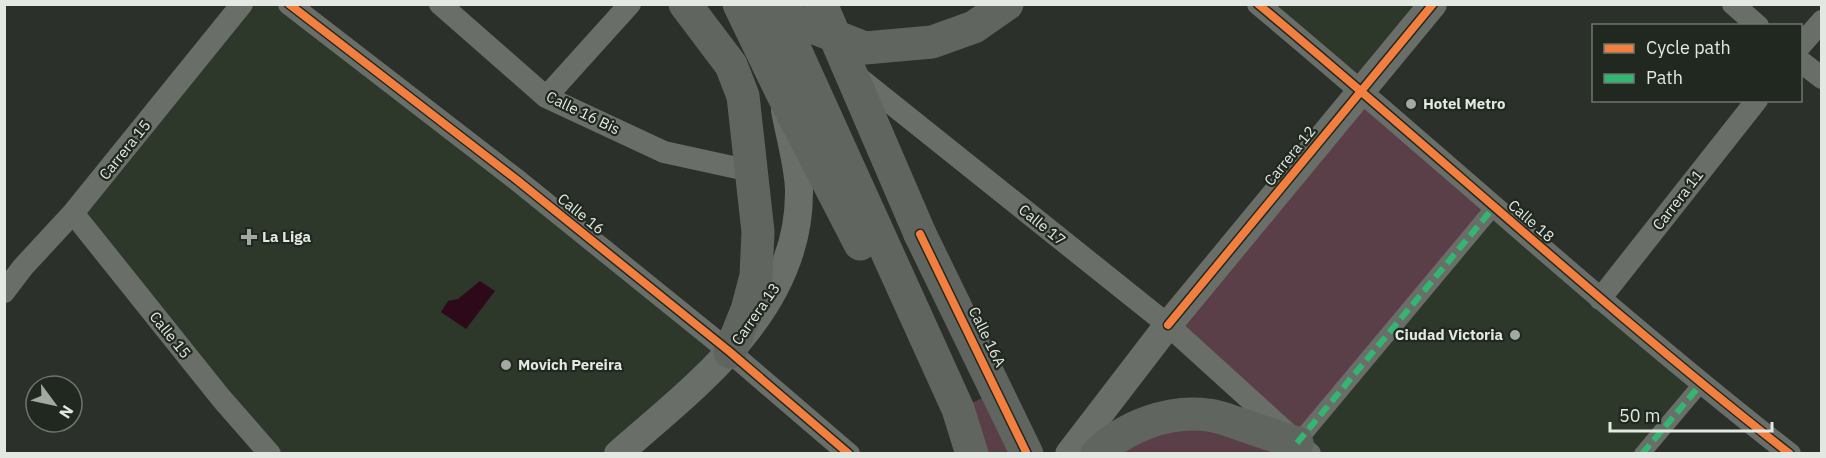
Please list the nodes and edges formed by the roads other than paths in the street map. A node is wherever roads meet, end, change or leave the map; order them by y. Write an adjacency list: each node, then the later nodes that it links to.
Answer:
1 (242, 4): 24 (street, Carrera 15)
2 (289, 4): 28 (street, Calle 16)
3 (440, 4): 20 (street, Calle 16 Bis)
4 (630, 4): 20 (street)
5 (685, 4): 22 (main road)
6 (739, 4): 19 (main road)
7 (821, 4): 36 (main road, Calle 16A, bridge)
8 (1007, 4): 12 (main road)
9 (1258, 4): 18 (street, Calle 18)
10 (1433, 4): 18 (street, Carrera 12)
11 (1733, 4): 14 (street)
12 (773, 9): 27 (street, Calle 17); 30 (main road)
13 (1821, 21): 15 (street)
14 (1756, 24)
15 (1802, 44)
16 (1802, 63): 17 (street)
17 (1821, 78)
18 (1361, 90): 23 (street, Calle 18); 27 (street, Carrera 12)
19 (782, 93): 28 (street, Carrera 13); 30 (main road)
20 (546, 97): 22 (street, Calle 16 Bis)
21 (1755, 102): 26 (street, Carrera 11)
22 (752, 171): 28 (main road)
23 (1494, 207): 26 (street, Calle 18); 31 (street)
24 (73, 213): 25 (street, Carrera 15); 32 (street, Calle 15)
25 (4, 292)
26 (1600, 299): 29 (street, Calle 18)
27 (1168, 325): 31 (street, Calle 17); 37 (street, Carrera 12)
28 (730, 352): 33 (street, Carrera 13); 34 (street, Calle 16)
29 (1701, 384): 39 (street); 40 (street, Calle 18)
30 (958, 409): 35 (main road)
31 (1304, 448): 38 (main road)
32 (270, 453)
33 (618, 453)
34 (849, 453)
35 (972, 453)
36 (1027, 453)
37 (1070, 453)
38 (1097, 453)
39 (1642, 453)
40 (1790, 453)

